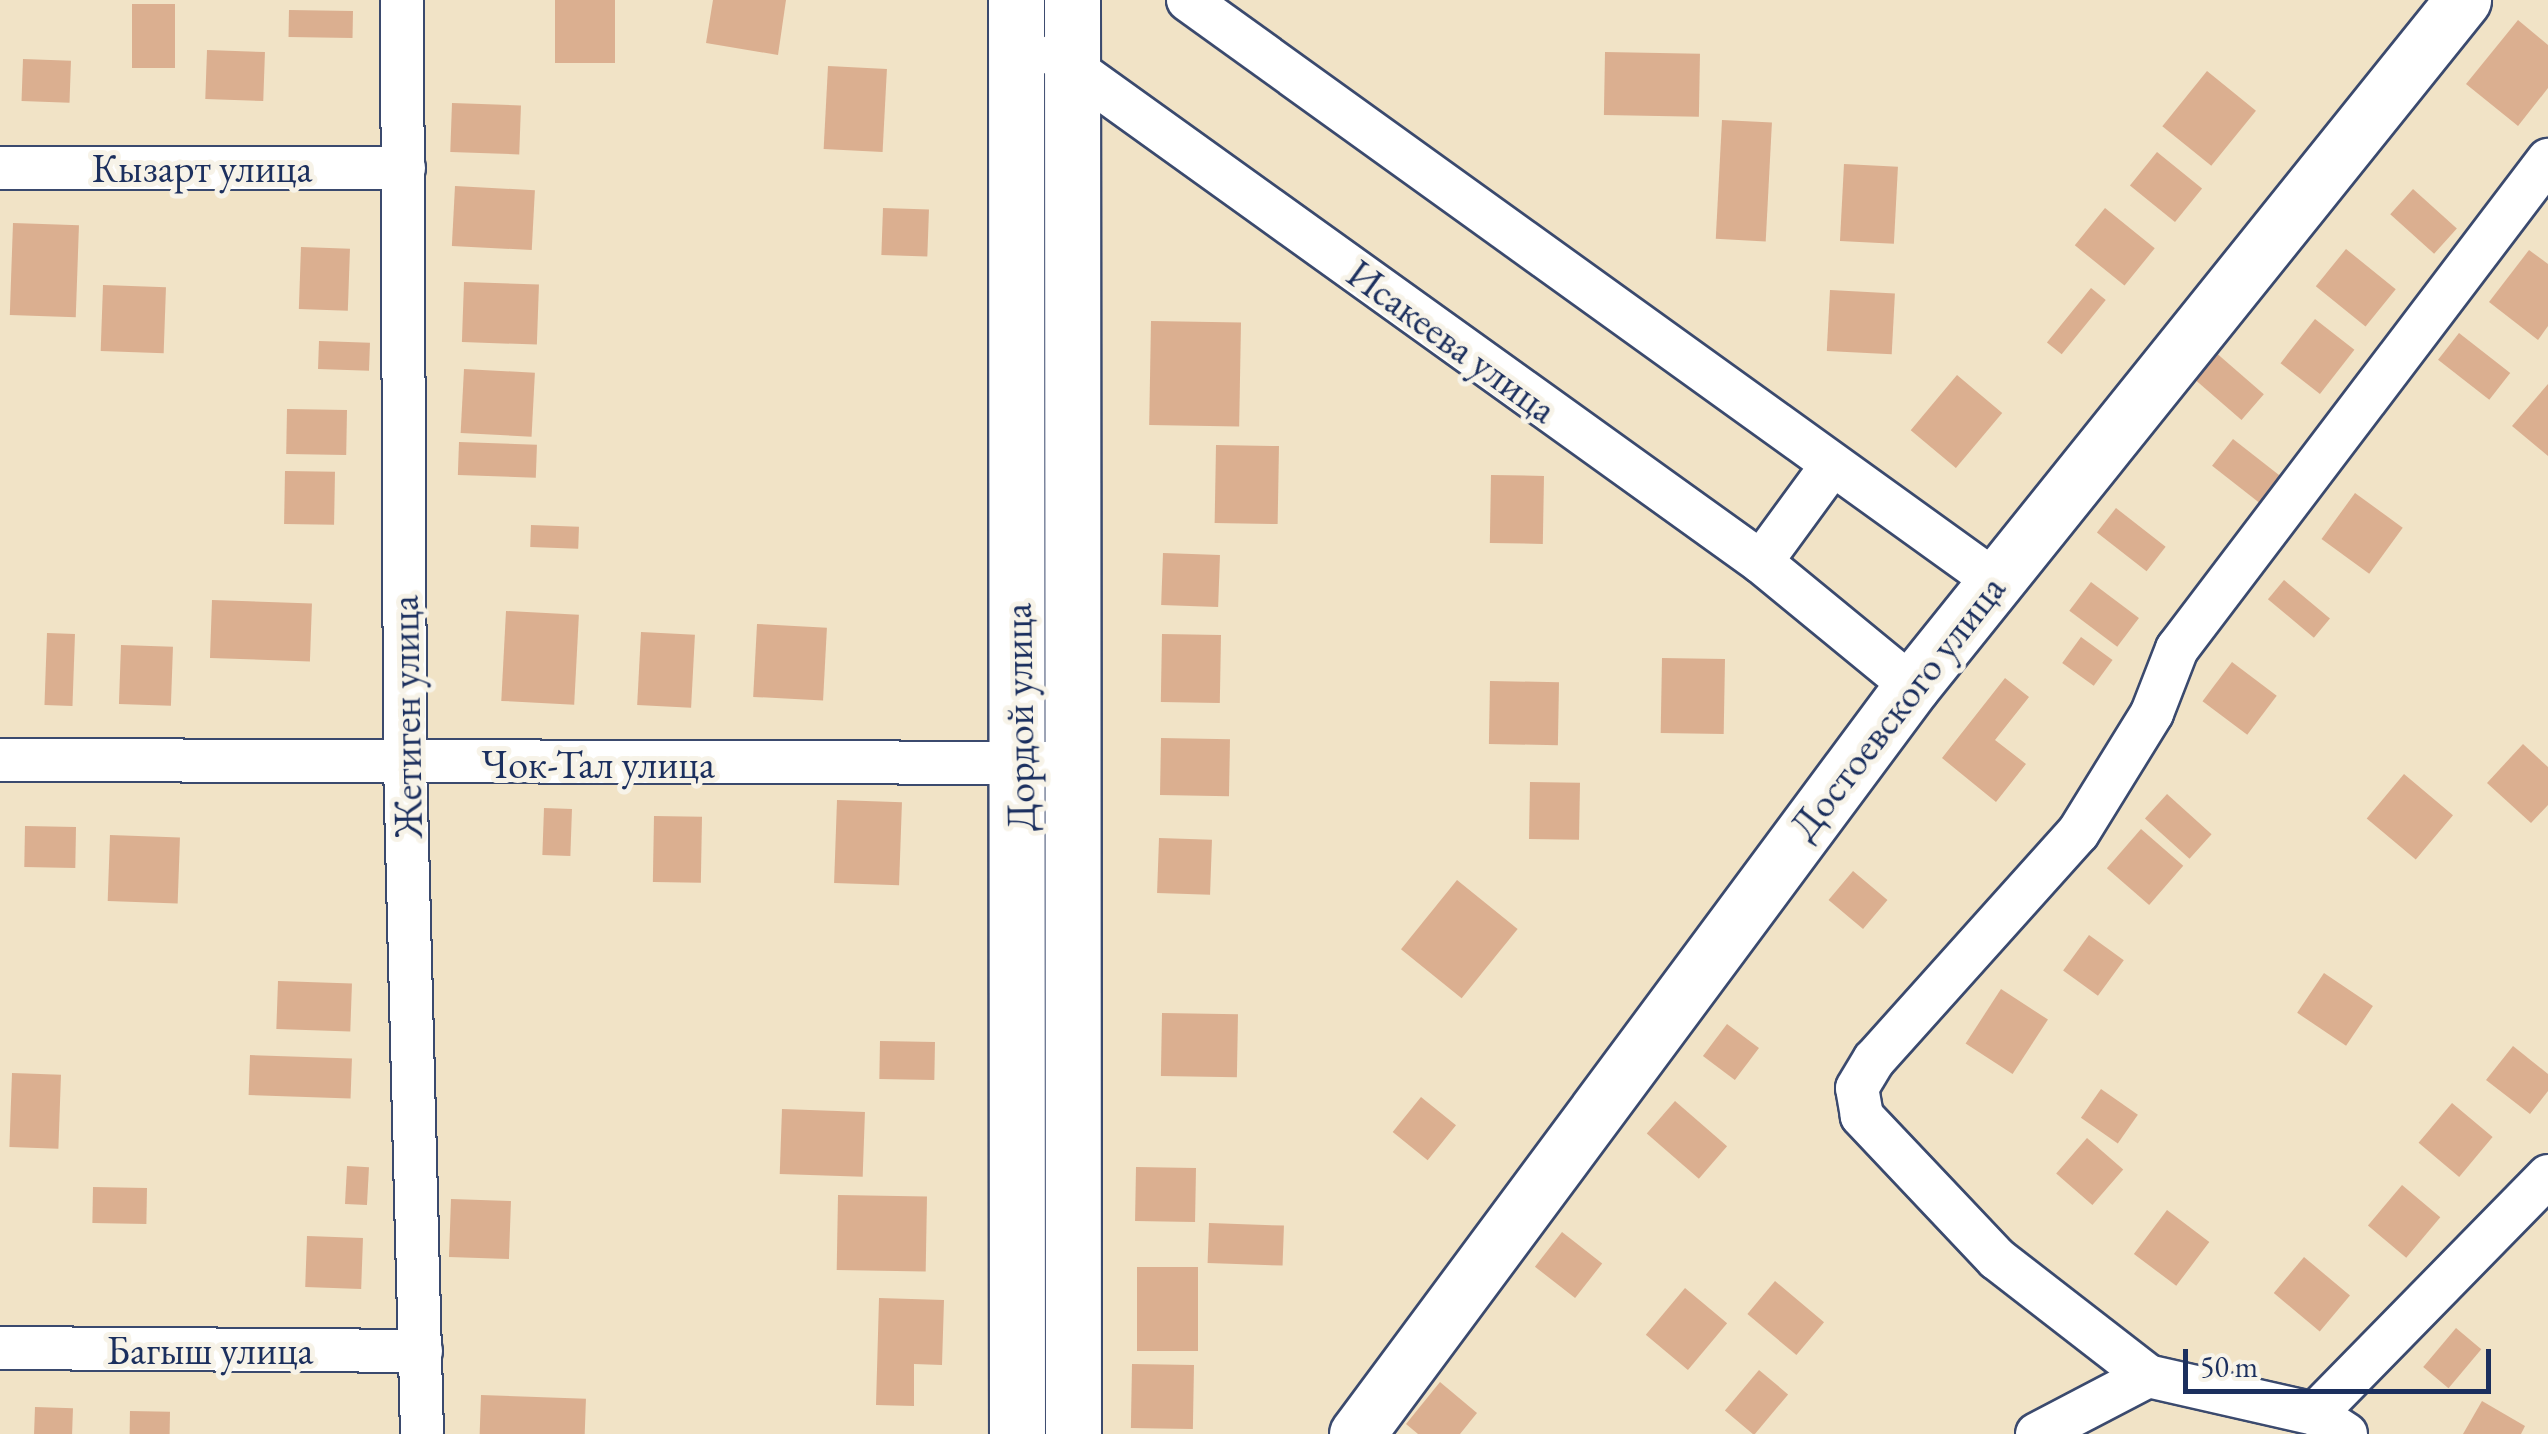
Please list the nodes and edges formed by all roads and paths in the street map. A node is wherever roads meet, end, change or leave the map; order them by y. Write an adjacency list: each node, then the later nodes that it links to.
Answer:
1 (402, 0): 9 (street, Жетиген улица)
2 (1072, 0): 6 (street, Дордой улица)
3 (1188, 0): 10 (street)
4 (2462, 0): 12 (street, Достоевского улица)
5 (1007, 7): 6 (street, Исакеева улица); 17 (street, Дордой улица)
6 (1073, 69): 11 (street, Исакеева улица); 16 (street, Дордой улица)
7 (2548, 160): 21 (street)
8 (0, 168): 9 (street, Кызарт улица)
9 (404, 168): 15 (street, Жетиген улица)
10 (1832, 466): 11 (street); 12 (street)
11 (1762, 562): 13 (street, Исакеева улица)
12 (1995, 582): 13 (street, Достоевского улица)
13 (1912, 686): 26 (street, Достоевского улица)
14 (0, 760): 15 (street, Чок-Тал улица)
15 (405, 763): 17 (street, Чок-Тал улица); 20 (street, Жетиген улица)
16 (1076, 763): 17 (street, Чок-Тал улица); 25 (street, Дордой улица)
17 (1018, 764): 24 (street, Дордой улица)
18 (2548, 1176): 22 (street)
19 (0, 1348): 20 (street, Багыш улица)
20 (421, 1351): 23 (street, Жетиген улица)
21 (2148, 1376): 22 (street); 27 (street)
22 (2330, 1424)
23 (422, 1434)
24 (1017, 1434)
25 (1074, 1434)
26 (1357, 1434)
27 (2036, 1434)

